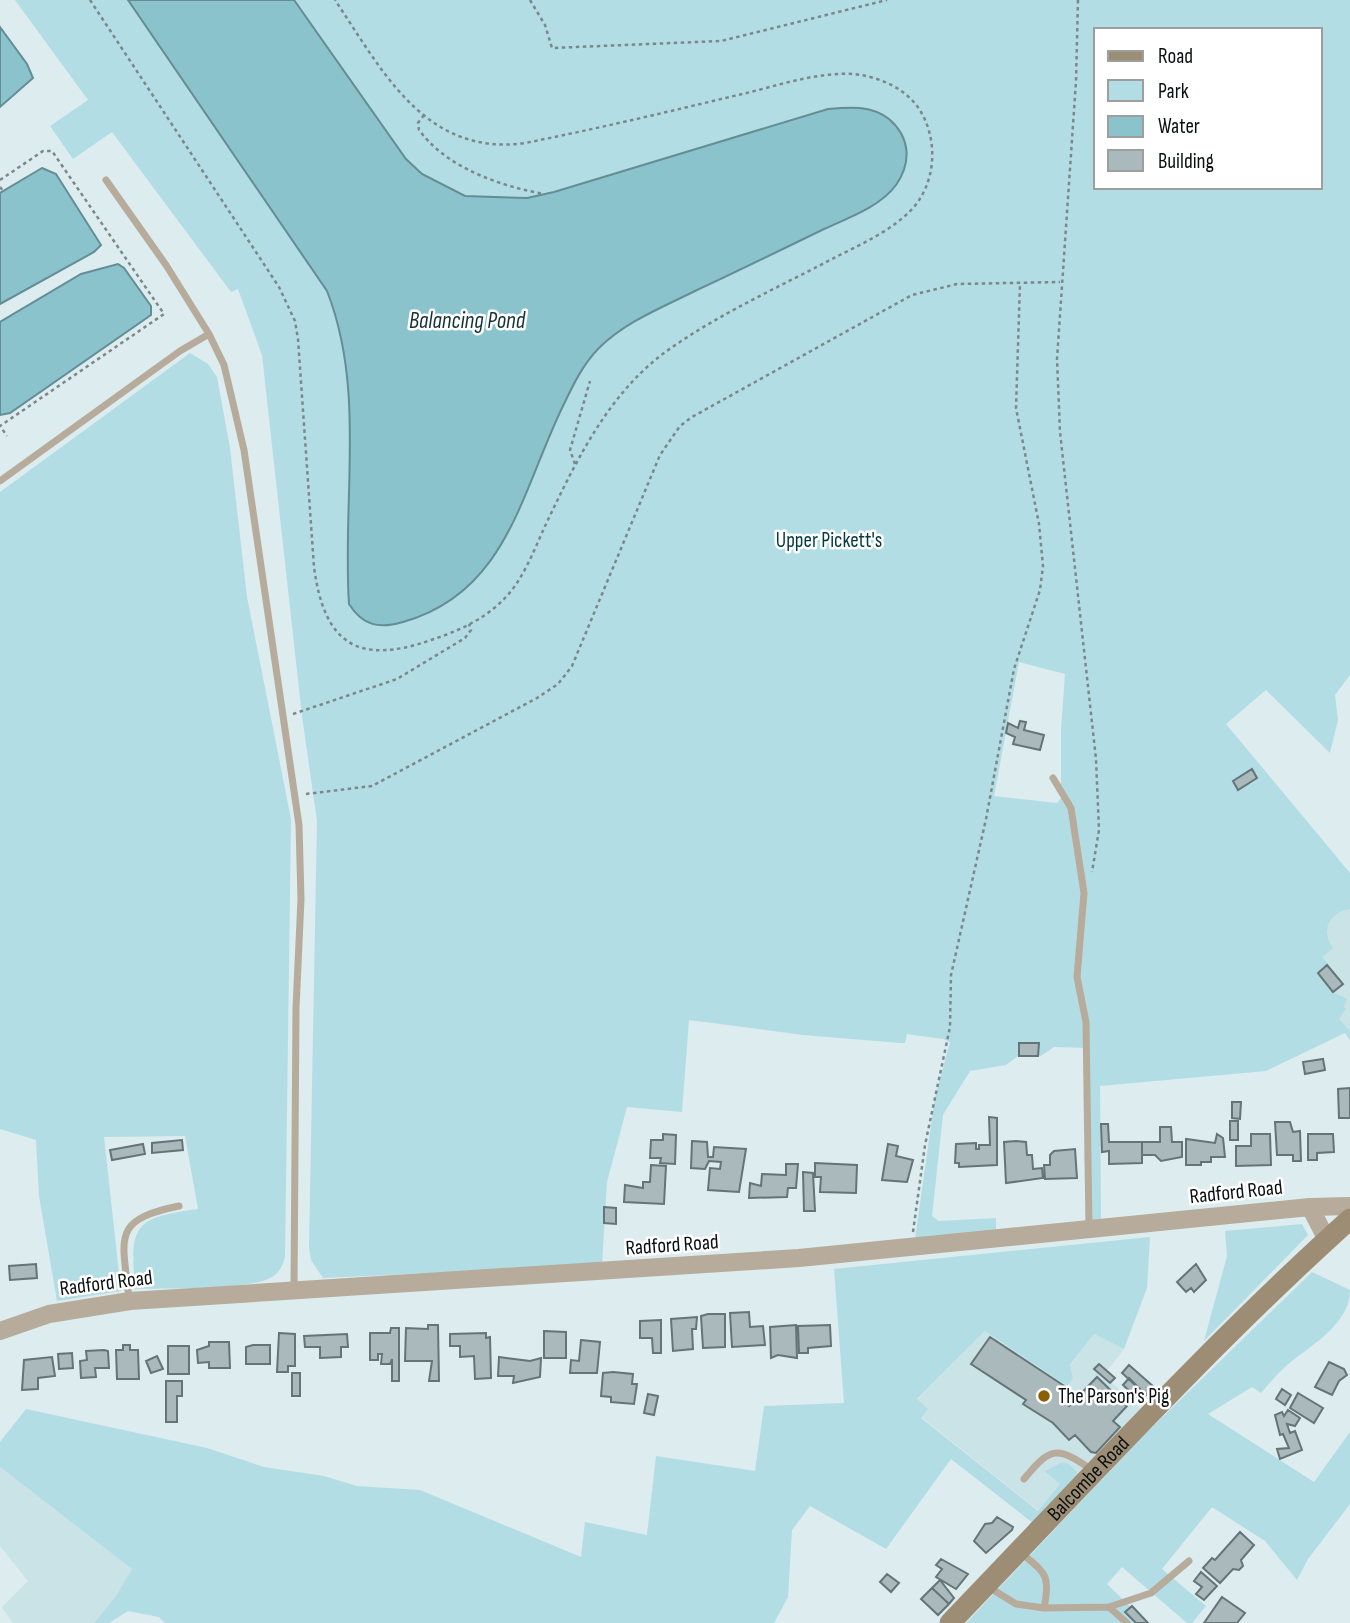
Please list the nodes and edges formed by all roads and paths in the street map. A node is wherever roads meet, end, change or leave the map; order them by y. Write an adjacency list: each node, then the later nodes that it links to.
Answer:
1 (90, 0): 19 (path)
2 (335, 0): 6 (path)
3 (530, 0): 4 (path)
4 (887, 0)
5 (1078, 0): 12 (path)
6 (424, 115): 11 (path); 17 (path)
7 (0, 180): 16 (path)
8 (106, 180): 14 (lane)
9 (0, 187): 10 (path)
10 (3, 191)
11 (544, 194)
12 (1060, 282): 13 (path); 23 (path)
13 (1020, 283): 22 (path); 30 (path)
14 (209, 334): 18 (lane); 20 (lane)
15 (590, 381): 17 (path)
16 (7, 436)
17 (575, 464): 19 (path)
18 (0, 481)
19 (469, 624): 20 (path)
20 (284, 718): 22 (lane)
21 (1053, 778): 28 (lane)
22 (296, 796): 31 (lane)
23 (1090, 883)
24 (179, 1206): 32 (lane)
25 (1350, 1206): 26 (street, Radford Road)
26 (1310, 1207): 28 (street, Radford Road); 29 (street)
27 (1350, 1219): 29 (main road, Balcombe Road)
28 (1089, 1231): 30 (street, Radford Road)
29 (1327, 1240): 34 (main road, Balcombe Road)
30 (911, 1247): 31 (street, Radford Road)
31 (294, 1289): 32 (street, Radford Road)
32 (130, 1301): 33 (street, Radford Road)
33 (0, 1331)
34 (1093, 1470): 35 (lane); 36 (main road, Balcombe Road)
35 (1024, 1479)
36 (1020, 1552): 38 (main road, Balcombe Road); 40 (lane)
37 (1189, 1561): 39 (lane)
38 (986, 1586): 40 (lane); 41 (main road, Balcombe Road)
39 (1109, 1607): 40 (lane); 42 (lane)
40 (1044, 1608)
41 (950, 1623)
42 (1127, 1623)

